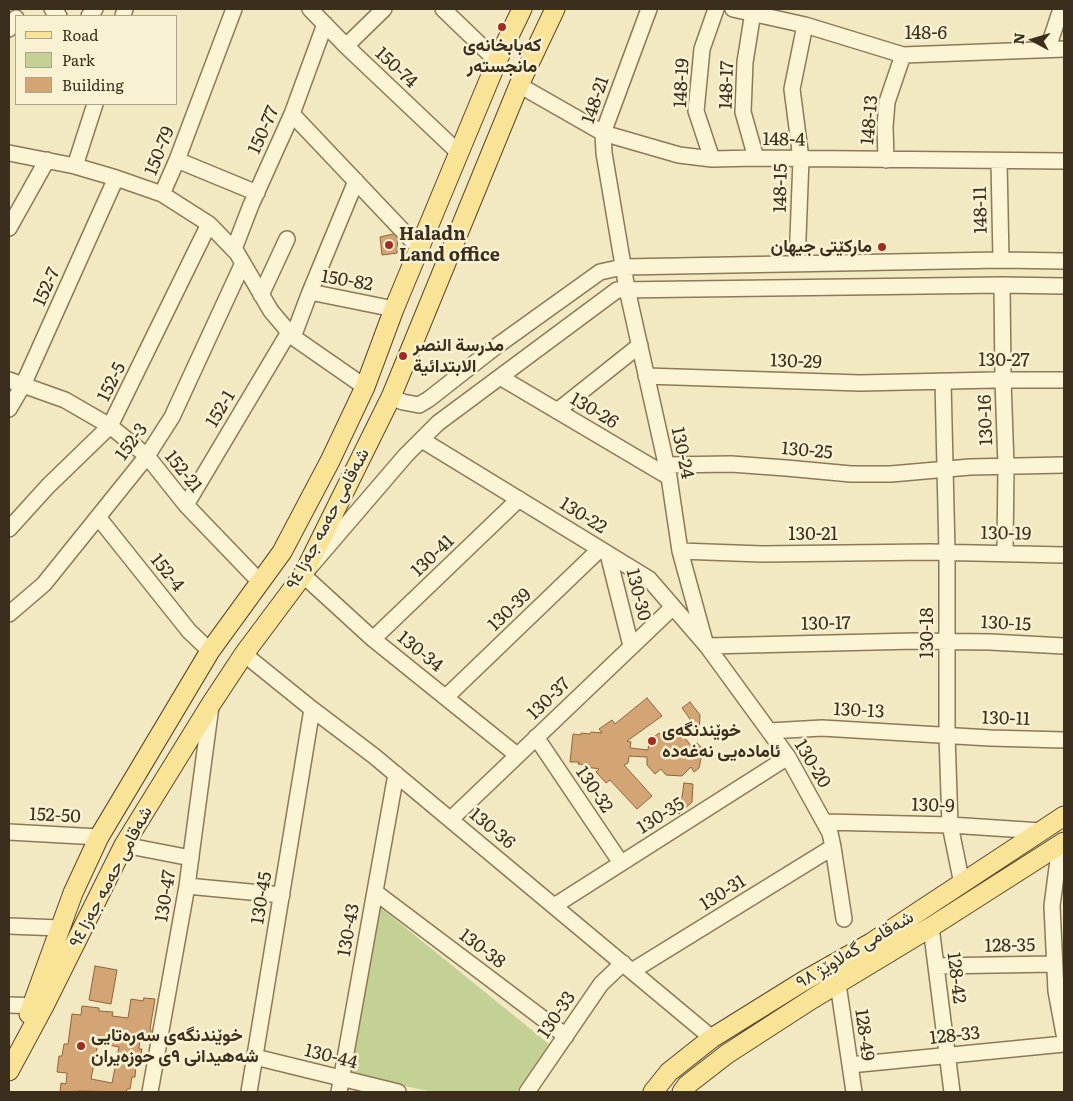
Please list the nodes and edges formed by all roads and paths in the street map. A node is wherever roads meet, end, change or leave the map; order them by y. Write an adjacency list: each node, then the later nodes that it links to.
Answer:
1 (234, 9): 29 (street, 150-79)
2 (310, 9): 12 (street, 150-74)
3 (384, 9): 14 (street)
4 (444, 9): 18 (street)
5 (522, 9): 18 (main road, شەقامی حەمە جەزا ٩٤)
6 (555, 9): 19 (main road, شەقامی حەمە جەزا ٩٤)
7 (649, 9): 22 (street, 148-21)
8 (716, 9): 26 (street, 148-19)
9 (733, 9): 11 (street, 148-6)
10 (1062, 9): 15 (street)
11 (753, 12): 13 (street, 148-6); 25 (street, 148-17)
12 (325, 24): 14 (street, 150-74); 21 (street, 150-77)
13 (805, 25): 17 (street, 148-6); 27 (street, 148-15)
14 (346, 46): 24 (street, 150-74)
15 (1048, 48): 16 (street, 148-6); 17 (street, 148-6)
16 (1064, 49)
17 (903, 55): 30 (street, 148-13)
18 (497, 61): 24 (main road, شەقامی حەمە جەزا ٩٤)
19 (520, 85): 22 (street, 148-4); 39 (main road, شەقامی حەمە جەزا ٩٤)
20 (95, 105): 33 (street)
21 (292, 114): 35 (street); 36 (street, 150-77)
22 (603, 133): 26 (street, 148-4); 49 (street, 148-21)
23 (9, 153): 28 (street)
24 (459, 153): 37 (main road, شەقامی حەمە جەزا ٩٤)
25 (756, 158): 26 (street, 148-4); 27 (street, 148-4)
26 (712, 159)
27 (801, 159): 30 (street, 148-4); 48 (street, 148-15)
28 (47, 160): 33 (street); 41 (street)
29 (177, 160): 36 (street); 38 (street, 150-79)
30 (886, 160): 31 (street, 148-4)
31 (999, 161): 32 (street, 148-4); 45 (street, 148-11)
32 (1064, 161)
33 (76, 166): 34 (street)
34 (116, 178): 38 (street); 63 (street, 152-7)
35 (356, 181): 43 (street); 53 (street)
36 (257, 193): 44 (street, 150-77)
37 (442, 193): 39 (main road); 43 (main road, شەقامی حەمە جەزا ٩٤)
38 (162, 194): 40 (street)
39 (469, 206): 65 (main road, شەقامی حەمە جەزا ٩٤)
40 (209, 224): 44 (street); 68 (street, 152-5)
41 (9, 228)
42 (287, 239): 54 (street)
43 (419, 248): 55 (main road, شەقامی حەمە جەزا ٩٤)
44 (234, 249): 47 (street)
45 (1001, 260): 46 (street); 48 (street)
46 (1064, 261)
47 (243, 263): 54 (street); 70 (street, 152-3)
48 (797, 264): 49 (street)
49 (623, 267): 52 (street, 130-24); 65 (street)
50 (1002, 285): 51 (street); 52 (street); 60 (street, 130-16)
51 (1064, 286)
52 (627, 289): 57 (street, 130-24); 59 (street)
53 (310, 292): 55 (street, 150-82); 56 (street, 150-82)
54 (261, 295): 56 (street)
55 (394, 308): 64 (main road, شەقامی حەمە جەزا ٩٤)
56 (291, 334): 64 (street); 76 (street, 152-1)
57 (640, 345): 58 (street, 130-24); 67 (street)
58 (646, 376): 62 (street, 130-29); 74 (street, 130-24)
59 (500, 377): 67 (street, 130-26); 69 (street)
60 (1003, 380): 61 (street, 130-27); 62 (street, 130-27); 72 (street, 130-16)
61 (1064, 380)
62 (944, 381): 73 (street, 130-18)
63 (16, 382): 66 (street, 152-7); 68 (street, 152-21)
64 (365, 387): 85 (main road, شەقامی حەمە جەزا ٩٤)
65 (391, 397): 84 (main road, شەقامی حەمە جەزا ٩٤)
66 (9, 409)
67 (557, 411): 74 (street, 130-26)
68 (110, 426): 70 (street, 152-21); 78 (street, 152-5)
69 (422, 440): 75 (street, 130-22); 84 (street)
70 (147, 456): 76 (street, 152-21); 77 (street, 152-3)
71 (1064, 465): 72 (street, 130-25)
72 (1006, 466): 73 (street, 130-25); 82 (street, 130-16)
73 (944, 469): 74 (street, 130-25); 81 (street, 130-18)
74 (668, 471): 79 (street, 130-24)
75 (519, 500): 80 (street, 130-22); 88 (street, 130-41)
76 (186, 505): 85 (street, 152-21)
77 (98, 517): 87 (street, 152-3); 93 (street, 152-4)
78 (9, 529)
79 (680, 551): 81 (street, 130-21); 91 (street, 130-24)
80 (604, 552): 86 (street, 130-22); 90 (street, 130-30); 95 (street, 130-39)
81 (947, 553): 82 (street, 130-19); 89 (street, 130-18)
82 (1005, 553): 83 (street, 130-19)
83 (1064, 555)
84 (303, 575): 88 (street, 130-34); 94 (main road, شەقامی حەمە جەزا ٩٤)
85 (260, 582): 93 (main road, شەقامی حەمە جەزا ٩٤)
86 (673, 607): 90 (street, 130-37); 91 (street, 130-22)
87 (9, 614)
88 (373, 639): 95 (street, 130-34)
89 (947, 641): 91 (street, 130-17); 92 (street, 130-15); 99 (street, 130-18)
90 (632, 646): 100 (street, 130-37)
91 (706, 646): 98 (street, 130-20)
92 (1064, 646)
93 (210, 651): 111 (main road, شەقامی حەمە جەزا ٩٤)
94 (244, 654): 96 (main road, شەقامی حەمە جەزا ٩٤); 97 (street, 130-36)
95 (446, 697): 102 (street, 130-34)
96 (211, 704): 113 (main road, شەقامی حەمە جەزا ٩٤); 115 (street, 130-47)
97 (312, 709): 104 (street, 130-36); 120 (street, 130-45)
98 (769, 731): 99 (street, 130-13); 103 (street, 130-20)
99 (947, 735): 101 (street, 130-11); 108 (street, 130-18)
100 (536, 737): 102 (street, 130-37); 116 (street, 130-32)
101 (1064, 740)
102 (517, 755): 106 (street, 130-37)
103 (788, 757): 107 (street, 130-20); 116 (street, 130-35)
104 (396, 774): 106 (street, 130-36); 119 (street, 130-43)
105 (1064, 816): 109 (main road, شەقامی گەلاوێژ ٩٨)
106 (450, 819): 121 (street, 130-36)
107 (824, 822): 108 (street, 130-9); 114 (street, 130-20)
108 (950, 825): 109 (street, 130-9); 117 (street, 130-18)
109 (1041, 831): 117 (main road, شەقامی گەلاوێژ ٩٨)
110 (9, 832): 111 (street, 152-50)
111 (99, 837): 125 (main road, شەقامی حەمە جەزا ٩٤)
112 (1062, 843): 124 (main road, شەقامی گەلاوێژ ٩٨); 126 (street)
113 (124, 845): 115 (street); 133 (main road, شەقامی حەمە جەزا ٩٤)
114 (834, 847): 122 (street, 130-20); 128 (street, 130-31)
115 (191, 858): 118 (street, 130-47)
116 (621, 863): 121 (street, 130-35)
117 (962, 884): 129 (main road, شەقامی گەلاوێژ ٩٨)
118 (187, 886): 120 (street); 145 (street, 130-47)
119 (375, 892): 136 (street, 130-38); 143 (street, 130-43)
120 (282, 894): 140 (street, 130-45)
121 (554, 906): 128 (street, 130-36)
122 (844, 919)
123 (9, 926): 125 (street)
124 (931, 927): 127 (street, 128-42); 130 (main road, شەقامی گەلاوێژ ٩٨)
125 (60, 928): 133 (main road, شەقامی حەمە جەزا ٩٤)
126 (1054, 964): 127 (street, 128-35); 135 (street)
127 (936, 966): 139 (street, 128-42)
128 (627, 967): 136 (street, 130-33); 137 (street, 130-36)
129 (802, 982): 131 (main road); 137 (main road, شەقامی گەلاوێژ ٩٨)
130 (838, 984): 131 (main road, شەقامی گەلاوێژ ٩٨); 141 (street, 128-49)
131 (812, 1000): 144 (main road, شەقامی گەلاوێژ ٩٨)
132 (9, 1005): 133 (street)
133 (36, 1010): 134 (street); 142 (main road, شەقامی حەمە جەزا ٩٤)
134 (9, 1014)
135 (1064, 1034)
136 (566, 1036): 148 (street, 130-33)
137 (712, 1038): 149 (main road, شەقامی گەلاوێژ ٩٨)
138 (1064, 1044): 139 (street, 128-33)
139 (947, 1056): 141 (street, 128-33); 151 (street, 128-42)
140 (255, 1057): 143 (street, 130-44); 146 (street, 130-45)
141 (850, 1065): 150 (street, 128-49)
142 (9, 1071)
143 (340, 1086): 147 (street, 130-44)
144 (689, 1090)
145 (150, 1092)
146 (249, 1092)
147 (398, 1092)
148 (527, 1092)
149 (653, 1092)
150 (854, 1092)
151 (952, 1092)

